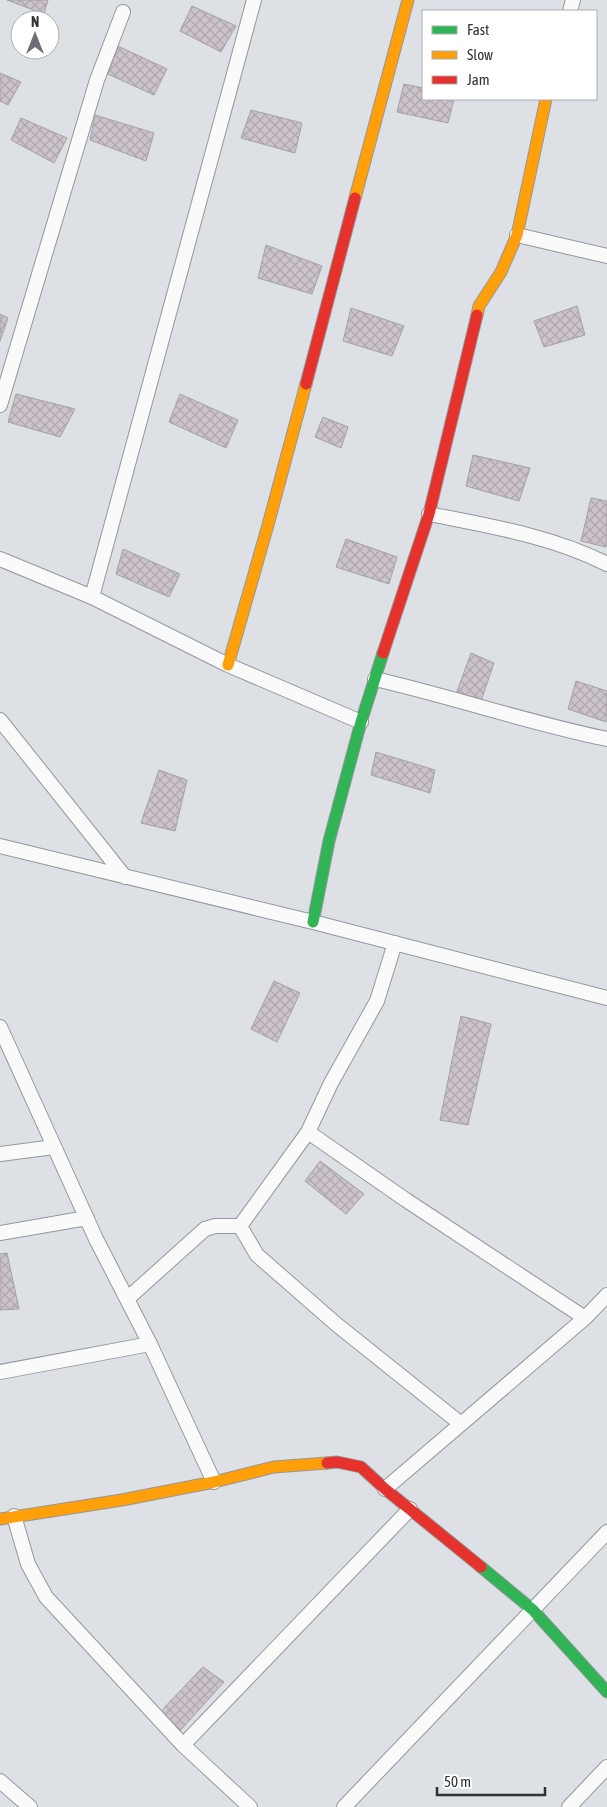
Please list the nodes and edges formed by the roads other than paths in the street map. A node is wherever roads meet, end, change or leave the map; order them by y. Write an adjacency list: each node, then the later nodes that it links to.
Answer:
1 (254, 0): 11 (street)
2 (408, 0): 12 (street)
3 (123, 12): 7 (street)
4 (546, 100): 5 (street)
5 (517, 235): 6 (street); 8 (street)
6 (607, 256)
7 (0, 405)
8 (429, 514): 10 (street); 13 (street)
9 (0, 559): 11 (street)
10 (607, 564)
11 (92, 597): 12 (street)
12 (228, 665): 15 (street)
13 (375, 680): 15 (street); 16 (street)
14 (0, 720): 18 (street)
15 (361, 722): 19 (street)
16 (607, 739)
17 (0, 846): 18 (street)
18 (126, 877): 19 (street)
19 (313, 922): 20 (street)
20 (395, 943): 21 (street); 23 (street)
21 (607, 998)
22 (0, 1027): 24 (street)
23 (308, 1132): 27 (street); 31 (street)
24 (54, 1147): 25 (street); 26 (street)
25 (0, 1154)
26 (87, 1218): 28 (street); 30 (street)
27 (240, 1226): 30 (street); 34 (street)
28 (0, 1232)
29 (607, 1295): 31 (street)
30 (127, 1299): 32 (street)
31 (585, 1318): 34 (street)
32 (150, 1344): 33 (street); 35 (street)
33 (0, 1372)
34 (461, 1424): 36 (street)
35 (214, 1482): 36 (street); 38 (street)
36 (385, 1489): 37 (street)
37 (410, 1509): 41 (street); 43 (street)
38 (14, 1516): 39 (street); 43 (street)
39 (0, 1519)
40 (607, 1532): 41 (street)
41 (534, 1610): 42 (street); 48 (street)
42 (607, 1692)
43 (183, 1745): 47 (street)
44 (607, 1767): 49 (street)
45 (0, 1781): 46 (street)
46 (30, 1807)
47 (250, 1807)
48 (344, 1807)
49 (569, 1807)

